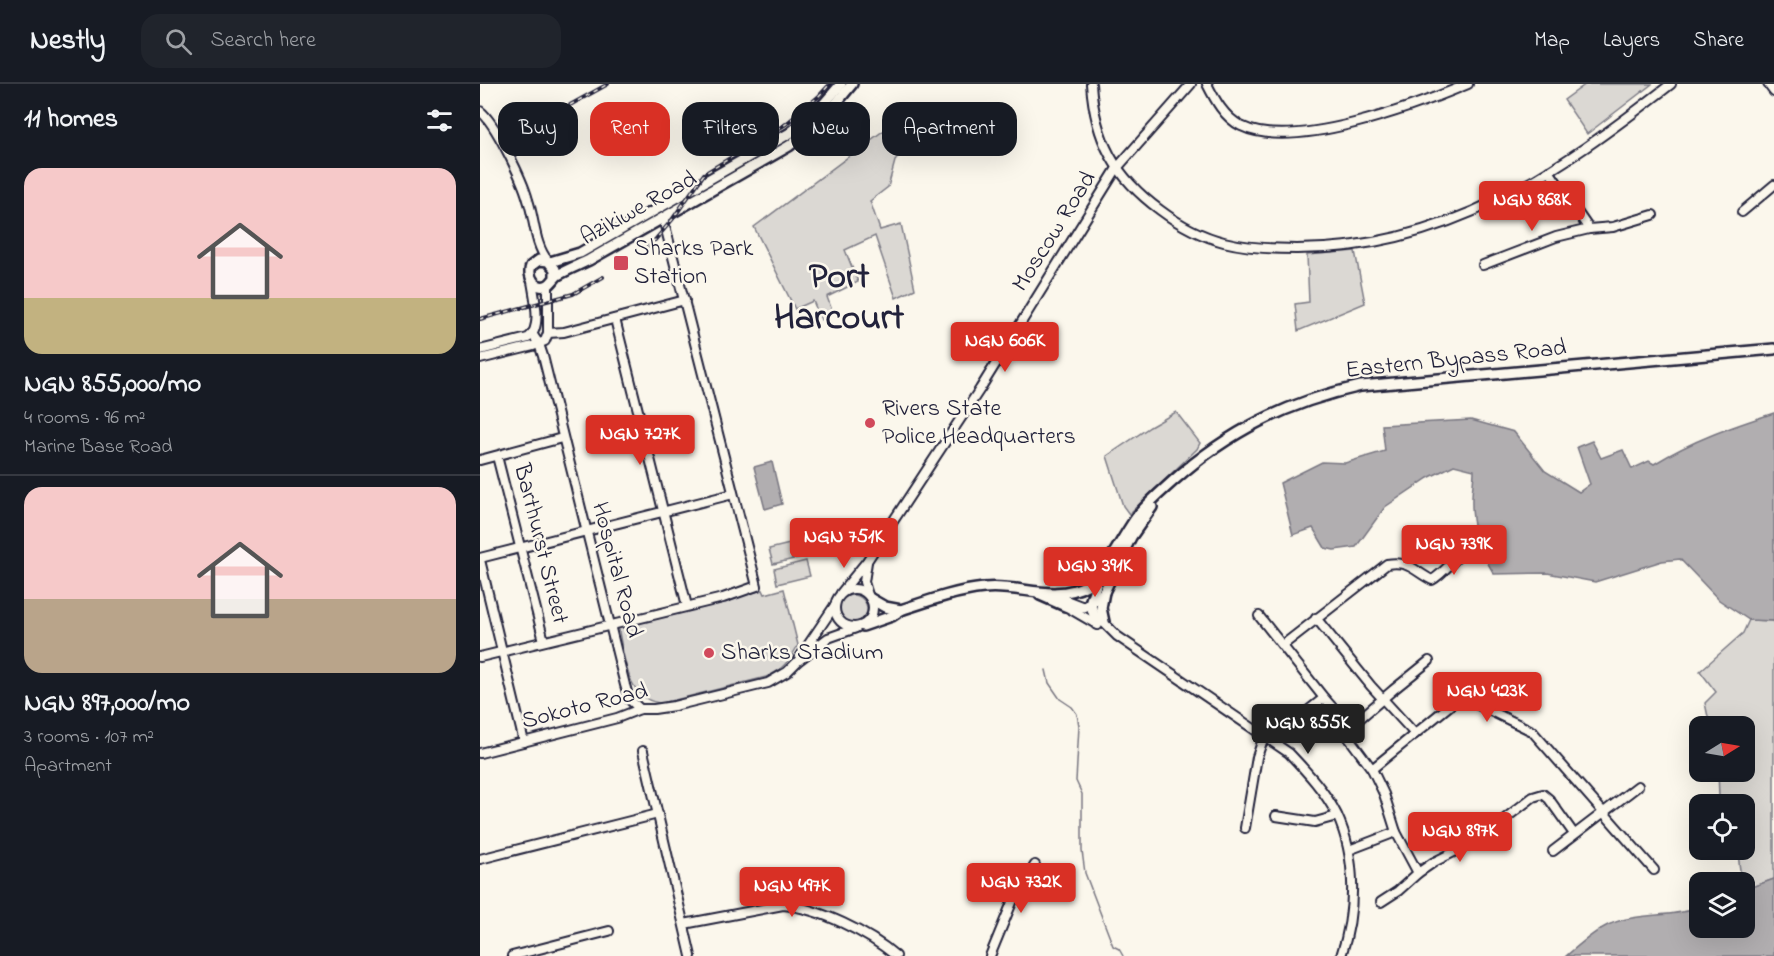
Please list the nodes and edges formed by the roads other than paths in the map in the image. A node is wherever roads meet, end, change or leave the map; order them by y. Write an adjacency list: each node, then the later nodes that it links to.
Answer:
1 (841, 84): 19 (main road, Azikiwe Road)
2 (852, 84): 16 (main road, Azikiwe Road)
3 (1091, 84): 11 (street)
4 (1191, 84): 11 (street, Moscow Road)
5 (1207, 84): 6 (street)
6 (1468, 84)
7 (1671, 84): 12 (street)
8 (1768, 84): 9 (street)
9 (1774, 92)
10 (480, 111): 18 (street)
11 (1117, 168): 12 (street); 42 (street, Moscow Road)
12 (1549, 171): 17 (street)
13 (1774, 185): 14 (street)
14 (1742, 212)
15 (1653, 215): 17 (street)
16 (663, 218): 23 (main road, Azikiwe Road); 24 (street)
17 (1589, 229): 20 (street)
18 (537, 241): 19 (street); 21 (street)
19 (549, 261): 21 (main road); 23 (main road)
20 (1484, 265)
21 (531, 266): 22 (main road)
22 (532, 281): 23 (main road); 27 (street)
23 (551, 281): 26 (street)
24 (685, 300): 25 (street); 36 (street)
25 (615, 319): 26 (street); 37 (street)
26 (548, 333): 28 (street)
27 (532, 335): 28 (street, Hospital Road); 30 (street)
28 (539, 344): 31 (street); 32 (street, Hospital Road)
29 (1774, 349): 35 (main road, Eastern Bypass Road)
30 (480, 350)
31 (480, 359)
32 (562, 438): 33 (street); 38 (street, Hospital Road)
33 (497, 456): 34 (street); 39 (street, Barthurst Street)
34 (480, 460)
35 (1167, 486): 43 (main road, Eastern Bypass Road); 45 (main road, Eastern Bypass Road)
36 (733, 494): 37 (street); 51 (street)
37 (665, 512): 38 (street); 51 (street)
38 (586, 531): 39 (street); 57 (street, Hospital Road)
39 (520, 548): 41 (street); 59 (street, Barthurst Street)
40 (1466, 549): 55 (street)
41 (480, 559): 61 (street)
42 (867, 561): 46 (street, Moscow Road); 48 (street)
43 (1101, 574): 47 (main road, Eastern Bypass Road); 50 (main road)
44 (1030, 591): 47 (main road, Eastern Bypass Road); 52 (main road); 53 (main road, Eastern Bypass Road)
45 (1104, 592): 50 (main road, Eastern Bypass Road); 56 (main road)
46 (841, 593): 48 (street); 49 (street)
47 (1051, 594): 50 (street)
48 (870, 597): 53 (main road); 58 (street)
49 (835, 604): 58 (street); 63 (street, Sokoto Road)
50 (1087, 605): 52 (main road); 56 (main road)
51 (687, 606): 57 (street)
52 (1065, 606): 56 (street)
53 (901, 610): 58 (main road, Eastern Bypass Road)
54 (1259, 616): 60 (street)
55 (1316, 618): 60 (street); 66 (street)
56 (1100, 623): 70 (street)
57 (611, 625): 59 (street); 67 (street, Hospital Road)
58 (860, 627): 63 (street, Sokoto Road)
59 (544, 641): 61 (street)
60 (1283, 645): 65 (street)
61 (504, 651): 62 (street); 71 (street)
62 (480, 657)
63 (798, 661): 67 (street, Sokoto Road)
64 (1429, 661): 66 (street)
65 (1323, 698): 68 (street); 70 (street)
66 (1384, 699): 68 (street); 69 (street)
67 (639, 709): 71 (street, Sokoto Road)
68 (1350, 727): 74 (street)
69 (1415, 734): 74 (street); 76 (street)
70 (1268, 738): 79 (street); 80 (street)
71 (524, 742): 73 (street, Sokoto Road)
72 (643, 751): 77 (street)
73 (480, 753)
74 (1372, 769): 81 (street)
75 (1638, 786): 76 (street)
76 (1604, 813): 82 (street); 87 (street)
77 (658, 814): 85 (street); 90 (street)
78 (1276, 816): 79 (street)
79 (1337, 816): 83 (street)
80 (1245, 828)
81 (1396, 832): 83 (street); 88 (street)
82 (1574, 834): 84 (street); 88 (street)
83 (1348, 850): 96 (street)
84 (1553, 851)
85 (480, 859)
86 (1035, 865): 95 (street)
87 (1654, 870)
88 (1418, 873): 89 (street)
89 (1381, 902)
90 (684, 924): 93 (street); 94 (street)
91 (609, 931): 92 (street)
92 (512, 956)
93 (691, 956)
94 (896, 956)
95 (990, 956)
96 (1341, 956)

